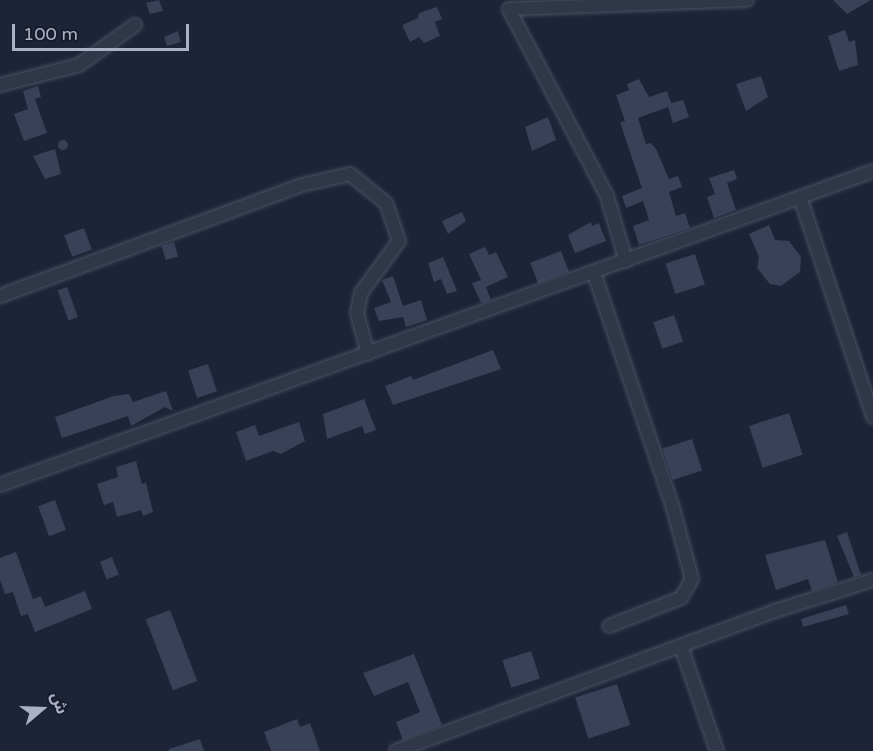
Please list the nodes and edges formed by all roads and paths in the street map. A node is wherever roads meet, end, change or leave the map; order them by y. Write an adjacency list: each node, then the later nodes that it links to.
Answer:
1 (747, 0): 6 (street)
2 (135, 25): 3 (street)
3 (0, 85)
4 (873, 171): 5 (street)
5 (801, 197): 6 (street); 10 (street)
6 (626, 261): 7 (street)
7 (594, 273): 9 (street); 13 (street)
8 (0, 296): 9 (street)
9 (368, 354): 11 (street)
10 (873, 417)
11 (0, 485)
12 (873, 580): 14 (street)
13 (609, 626)
14 (681, 646): 15 (street); 16 (street)
15 (396, 751)
16 (717, 751)

